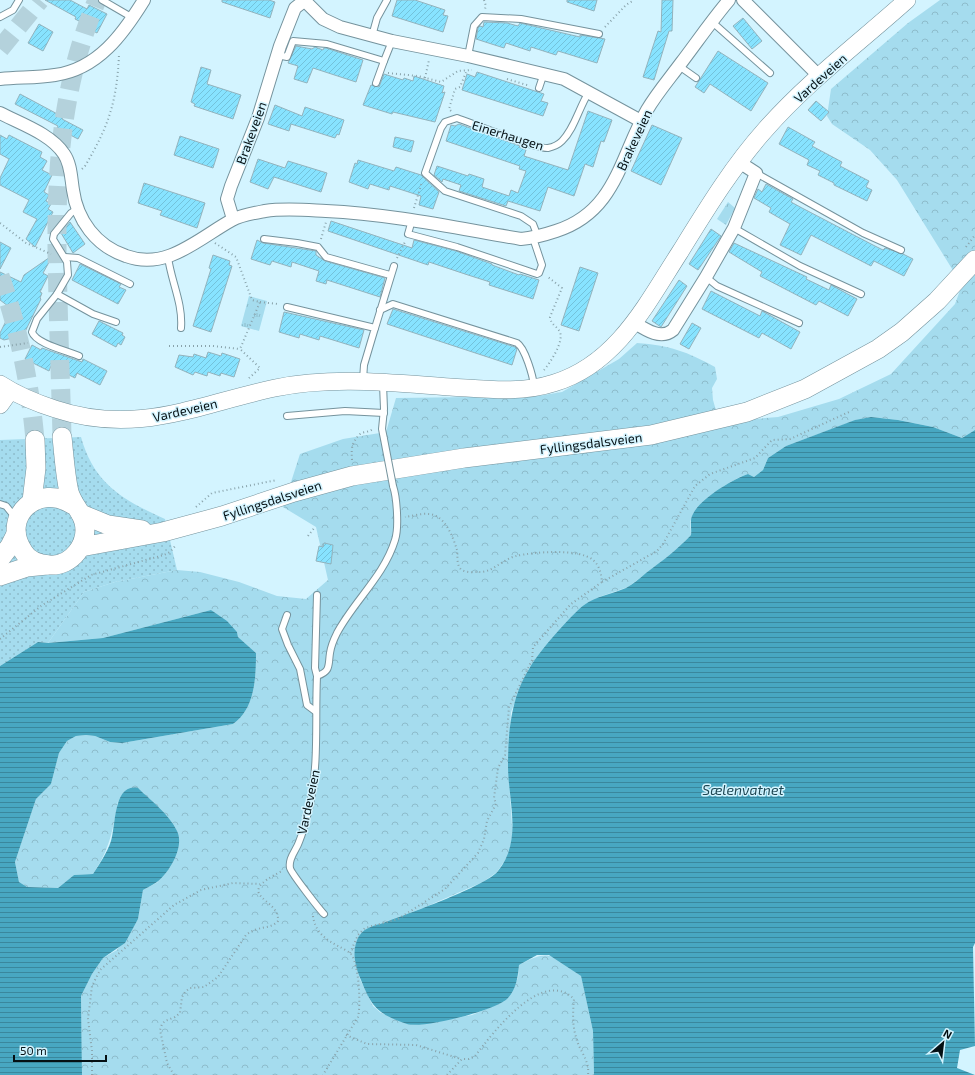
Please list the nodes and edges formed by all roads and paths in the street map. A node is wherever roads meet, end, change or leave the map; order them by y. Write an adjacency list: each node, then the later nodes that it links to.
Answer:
1 (19, 0): 10 (lane)
2 (102, 0): 11 (lane)
3 (144, 0): 11 (street)
4 (304, 0): 15 (street); 18 (street)
5 (387, 0): 15 (lane)
6 (634, 0): 13 (path)
7 (729, 0): 12 (street, Brakeveien)
8 (743, 0): 27 (street)
9 (907, 0): 27 (main road, Vardeveien)
10 (0, 17)
11 (133, 18): 14 (street)
12 (711, 21): 21 (street, Brakeveien); 26 (lane)
13 (598, 34): 19 (lane)
14 (119, 36): 31 (street); 41 (path)
15 (372, 36): 16 (street)
16 (392, 41): 17 (street); 20 (lane)
17 (432, 50): 19 (street); 28 (path)
18 (279, 51): 20 (lane); 44 (street, Brakeveien)
19 (468, 56): 25 (street)
20 (384, 61): 24 (lane)
21 (679, 66): 30 (lane); 37 (street, Brakeveien)
22 (467, 70): 23 (path); 28 (path); 36 (path)
23 (477, 70)
24 (381, 71): 28 (path); 32 (lane)
25 (544, 73): 33 (lane); 34 (street)
26 (770, 73)
27 (819, 76): 38 (main road, Vardeveien)
28 (425, 78)
29 (505, 78): 33 (path)
30 (696, 78)
31 (0, 79)
32 (376, 83)
33 (539, 88)
34 (589, 92): 36 (lane, Einerhaugen); 37 (street)
35 (0, 113): 41 (street, Brakeveien)
36 (457, 118): 39 (lane, Einerhaugen)
37 (641, 121): 51 (street, Brakeveien)
38 (739, 162): 40 (street); 69 (main road, Vardeveien)
39 (425, 173): 45 (path); 51 (lane)
40 (756, 173): 47 (street); 54 (lane)
41 (71, 177): 42 (street, Brakeveien)
42 (77, 210): 56 (lane); 57 (street, Brakeveien)
43 (330, 211): 44 (street, Brakeveien); 45 (street, Brakeveien); 53 (path)
44 (233, 219): 50 (street, Brakeveien)
45 (412, 220): 48 (lane); 51 (street, Brakeveien)
46 (0, 223): 56 (path)
47 (734, 228): 61 (street); 64 (lane)
48 (408, 234): 58 (path); 59 (lane)
49 (975, 235): 55 (path)
50 (207, 236): 57 (street, Brakeveien); 65 (path)
51 (535, 238): 59 (lane)
52 (264, 239): 53 (lane)
53 (318, 247): 60 (lane)
54 (901, 250)
55 (969, 256): 98 (main road, Fyllingsdalsveien)
56 (66, 257): 62 (lane); 63 (lane)
57 (168, 257): 71 (lane)
58 (394, 266): 60 (lane)
59 (540, 271): 80 (path)
60 (390, 275): 67 (lane)
61 (706, 277): 69 (street); 70 (lane)
62 (130, 284)
63 (58, 294): 68 (lane); 73 (lane)
64 (860, 294)
65 (260, 302): 66 (path); 76 (path)
66 (287, 307): 72 (lane)
67 (380, 310): 72 (lane); 80 (lane)
68 (116, 322)
69 (635, 323): 80 (main road, Vardeveien)
70 (798, 323)
71 (181, 328)
72 (375, 328): 78 (lane)
73 (35, 338): 75 (path); 77 (lane)
74 (169, 346): 76 (path)
75 (0, 347)
76 (240, 349): 82 (path)
77 (79, 356)
78 (362, 381): 79 (main road, Vardeveien); 82 (main road, Vardeveien)
79 (383, 382): 80 (main road, Vardeveien); 85 (lane)
80 (534, 384)
81 (5, 388): 82 (main road, Vardeveien); 83 (main road)
82 (244, 396)
83 (0, 405)
84 (849, 412): 104 (path)
85 (384, 413): 86 (lane); 89 (path); 95 (lane, bridge)
86 (287, 416)
87 (62, 437): 93 (main road)
88 (35, 440): 91 (main road)
89 (358, 460)
90 (278, 480): 94 (path)
91 (32, 502): 93 (main road); 96 (main road)
92 (0, 504): 96 (lane)
93 (77, 510): 98 (main road, Fyllingsdalsveien); 100 (main road)
94 (193, 512)
95 (396, 518): 104 (path); 108 (lane)
96 (17, 527): 101 (main road); 102 (main road)
97 (315, 527): 99 (path)
98 (171, 535): 100 (main road, Fyllingsdalsveien); 107 (path)
99 (308, 536)
100 (81, 547): 102 (main road)
101 (1, 557)
102 (51, 565): 103 (main road)
103 (0, 576)
104 (602, 582): 114 (path)
105 (317, 595): 108 (lane, Vardeveien)
106 (287, 615): 109 (lane)
107 (0, 639)
108 (317, 676): 109 (lane, Vardeveien)
109 (315, 711): 110 (lane, Vardeveien)
110 (290, 866): 111 (path); 112 (lane)
111 (260, 884): 117 (path); 118 (path)
112 (316, 903): 113 (lane); 114 (path)
113 (324, 914)
114 (350, 953): 115 (path)
115 (346, 1036): 116 (path); 119 (path)
116 (462, 1059): 120 (path); 121 (path)
117 (92, 1075)
118 (174, 1075)
119 (323, 1075)
120 (447, 1075)
121 (588, 1075)

